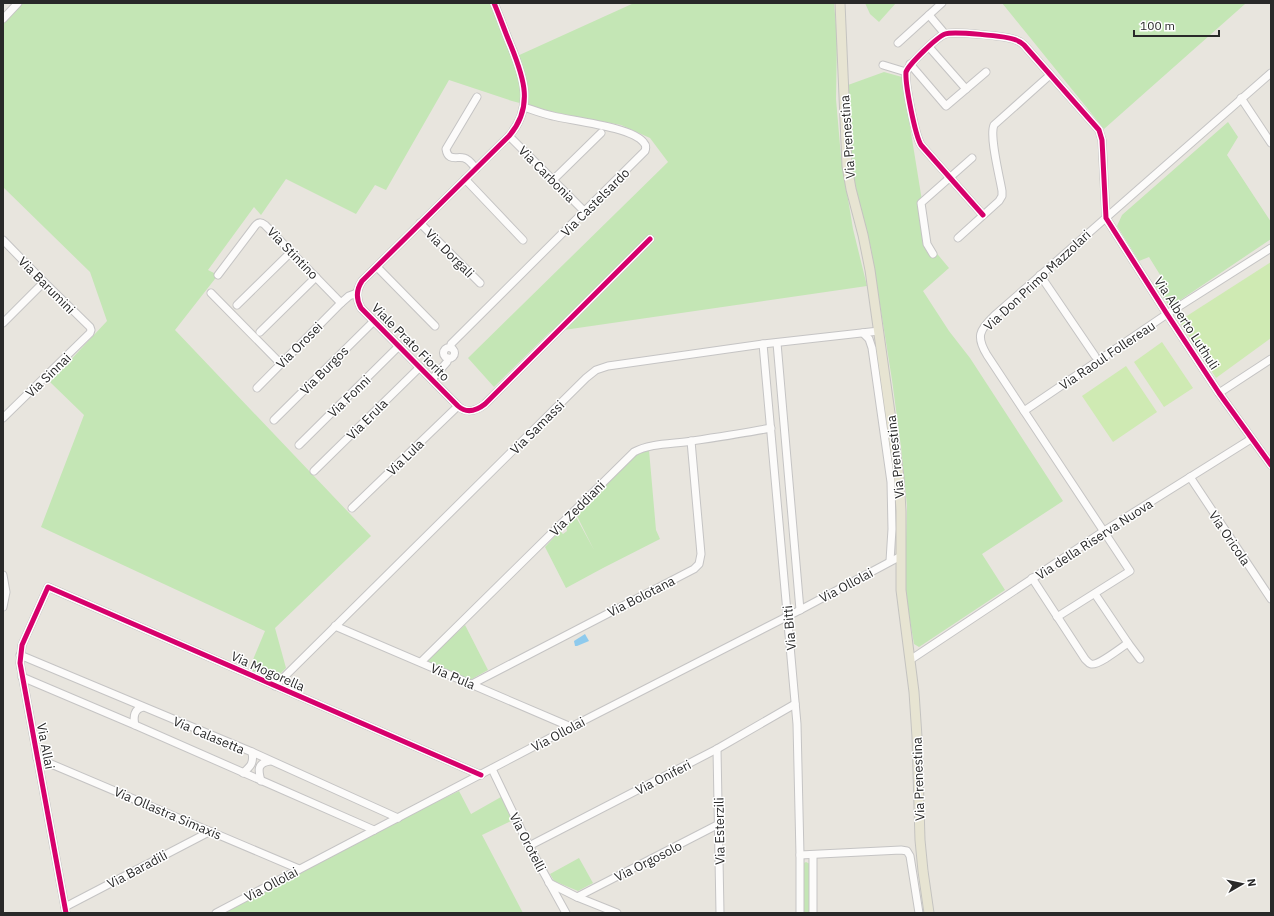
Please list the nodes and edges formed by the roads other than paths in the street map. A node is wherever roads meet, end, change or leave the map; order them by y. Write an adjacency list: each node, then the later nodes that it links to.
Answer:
1 (18, 3): 6 (street)
2 (494, 3): 19 (street)
3 (840, 3): 54 (main road, Via Prenestina)
4 (942, 3): 5 (street)
5 (929, 15): 7 (street); 8 (street)
6 (3, 19)
7 (945, 34): 9 (street); 15 (street)
8 (898, 43)
9 (929, 47): 10 (street); 16 (street)
10 (910, 64): 12 (street); 16 (street)
11 (883, 65): 12 (street)
12 (906, 72): 25 (street)
13 (986, 72): 16 (street)
14 (1271, 73): 18 (street, Via Don Primo Mazzolari)
15 (1050, 76): 29 (street); 30 (street)
16 (966, 89)
17 (476, 97): 24 (street)
18 (1242, 98): 22 (street); 30 (street, Via Don Primo Mazzolari)
19 (524, 107): 21 (street); 28 (street, Via Castelsardo)
20 (601, 133): 27 (street)
21 (509, 136): 24 (street); 27 (street, Via Carbonia)
22 (1271, 143)
23 (972, 158): 25 (street)
24 (476, 169): 26 (street)
25 (949, 178): 29 (street); 38 (street)
26 (465, 179): 31 (street); 35 (street)
27 (553, 180): 28 (street, Via Carbonia)
28 (585, 212): 64 (street, Via Castelsardo)
29 (983, 215): 32 (street)
30 (1106, 218): 41 (street, Via Don Primo Mazzolari); 49 (street, Via Alberto Luthuli)
31 (420, 223): 39 (street); 44 (street, Via Dorgali)
32 (958, 238)
33 (650, 239): 67 (street)
34 (3, 240): 43 (street, Via Barumini)
35 (523, 240)
36 (1271, 248): 49 (street, Via Raoul Follereau)
37 (291, 252): 40 (street, Via Stintino); 42 (street, Via Stintino); 48 (street)
38 (933, 254)
39 (376, 267): 46 (street); 52 (street)
40 (218, 275)
41 (1040, 275): 60 (street); 68 (street, Via Don Primo Mazzolari)
42 (316, 277): 47 (street, Via Stintino); 55 (street)
43 (44, 282): 51 (street); 53 (street, Via Barumini)
44 (480, 284)
45 (211, 293): 62 (street)
46 (357, 293): 47 (street); 50 (street, Viale Prato Fiorito)
47 (341, 303): 62 (street, Via Orosei)
48 (236, 305)
49 (1167, 314): 66 (street, Via Alberto Luthuli); 68 (street, Via Raoul Follereau)
50 (374, 321): 59 (street, Viale Prato Fiorito); 70 (street, Via Burgos)
51 (3, 323)
52 (435, 326)
53 (91, 330): 69 (street, Via Sinnai)
54 (879, 331): 56 (street, Via Samassi); 81 (main road, Via Prenestina)
55 (260, 332)
56 (863, 333): 57 (street, Via Samassi); 82 (street)
57 (777, 343): 58 (street, Via Samassi); 89 (street, Via Bitti)
58 (763, 344): 71 (street, Via Bitti); 92 (street, Via Samassi)
59 (399, 346): 63 (street, Viale Prato Fiorito); 74 (street, Via Fonni)
60 (1095, 356)
61 (1271, 359): 66 (street)
62 (281, 364): 65 (street, Via Orosei)
63 (420, 367): 64 (street, Viale Prato Fiorito); 77 (street, Via Erula)
64 (432, 379): 67 (street, Viale Prato Fiorito)
65 (257, 388)
66 (1219, 393): 72 (street, Via Alberto Luthuli)
67 (458, 406): 79 (street, Via Lula)
68 (1024, 411): 80 (street, Via Don Primo Mazzolari)
69 (3, 418)
70 (274, 420)
71 (772, 428): 73 (street, Via Zeddiani); 90 (street, Via Bitti)
72 (1251, 439): 75 (street); 78 (street, Via della Riserva Nuova)
73 (691, 442): 97 (street, Via Zeddiani); 99 (street, Via Bolotana)
74 (299, 445)
75 (1268, 454): 76 (street)
76 (1271, 465)
77 (314, 471)
78 (1190, 477): 80 (street, Via della Riserva Nuova); 87 (street, Via Oricola)
79 (352, 508)
80 (1104, 531): 84 (street, Via della Riserva Nuova); 86 (street, Via Don Primo Mazzolari)
81 (901, 556): 82 (street, Via Ollolai); 96 (main road, Via Prenestina)
82 (890, 561): 89 (street, Via Ollolai)
83 (3, 575): 88 (street)
84 (1032, 578): 91 (street); 96 (street, Via della Riserva Nuova)
85 (48, 587): 94 (street, Via Allai); 100 (street, Via Mogorella)
86 (1095, 594): 91 (street); 93 (street)
87 (1271, 599)
88 (3, 607)
89 (800, 610): 90 (street, Via Ollolai)
90 (788, 616): 101 (street, Via Bitti); 104 (street, Via Ollolai)
91 (1058, 617): 93 (street)
92 (335, 626): 97 (street, Via Pula); 100 (street, Via Samassi)
93 (1128, 643): 95 (street)
94 (20, 655): 98 (street, Via Allai); 102 (street, Via Calasetta)
95 (1140, 659)
96 (910, 660): 131 (main road, Via Prenestina)
97 (421, 662): 99 (street, Via Pula)
98 (22, 677): 103 (street, Via Calasetta); 107 (street, Via Allai)
99 (472, 684): 104 (street, Via Pula)
100 (274, 686): 111 (street, Via Mogorella)
101 (795, 704): 105 (street, Via Oniferi); 118 (street, Via Bitti)
102 (143, 707): 103 (street); 106 (street, Via Calasetta)
103 (135, 725): 110 (street, Via Calasetta)
104 (571, 727): 109 (street, Via Ollolai)
105 (717, 748): 114 (street, Via Esterzili); 117 (street, Via Oniferi)
106 (252, 752): 108 (street, Via Calasetta); 110 (street)
107 (37, 758): 116 (street, Via Ollastra Simaxis); 123 (street, Via Allai)
108 (270, 760): 112 (street); 113 (street, Via Calasetta)
109 (492, 769): 111 (street, Via Ollolai); 117 (street, Via Orotelli)
110 (243, 773): 112 (street, Via Calasetta)
111 (481, 775): 113 (street, Via Ollolai)
112 (262, 781): 115 (street, Via Calasetta)
113 (398, 818): 115 (street, Via Ollolai)
114 (719, 824): 122 (street, Via Orgosolo); 127 (street, Via Esterzili)
115 (374, 830): 120 (street, Via Ollolai)
116 (209, 832): 120 (street, Via Ollastra Simaxis); 123 (street, Via Baradili)
117 (530, 846): 121 (street, Via Orotelli)
118 (800, 855): 119 (street); 128 (street, Via Bitti)
119 (813, 855): 129 (street); 130 (street)
120 (299, 869): 125 (street, Via Ollolai)
121 (549, 882): 122 (street); 124 (street, Via Orotelli)
122 (577, 897): 126 (street)
123 (66, 910)
124 (567, 912)
125 (216, 913)
126 (617, 913)
127 (720, 913)
128 (800, 913)
129 (813, 913)
130 (919, 913)
131 (929, 913)

